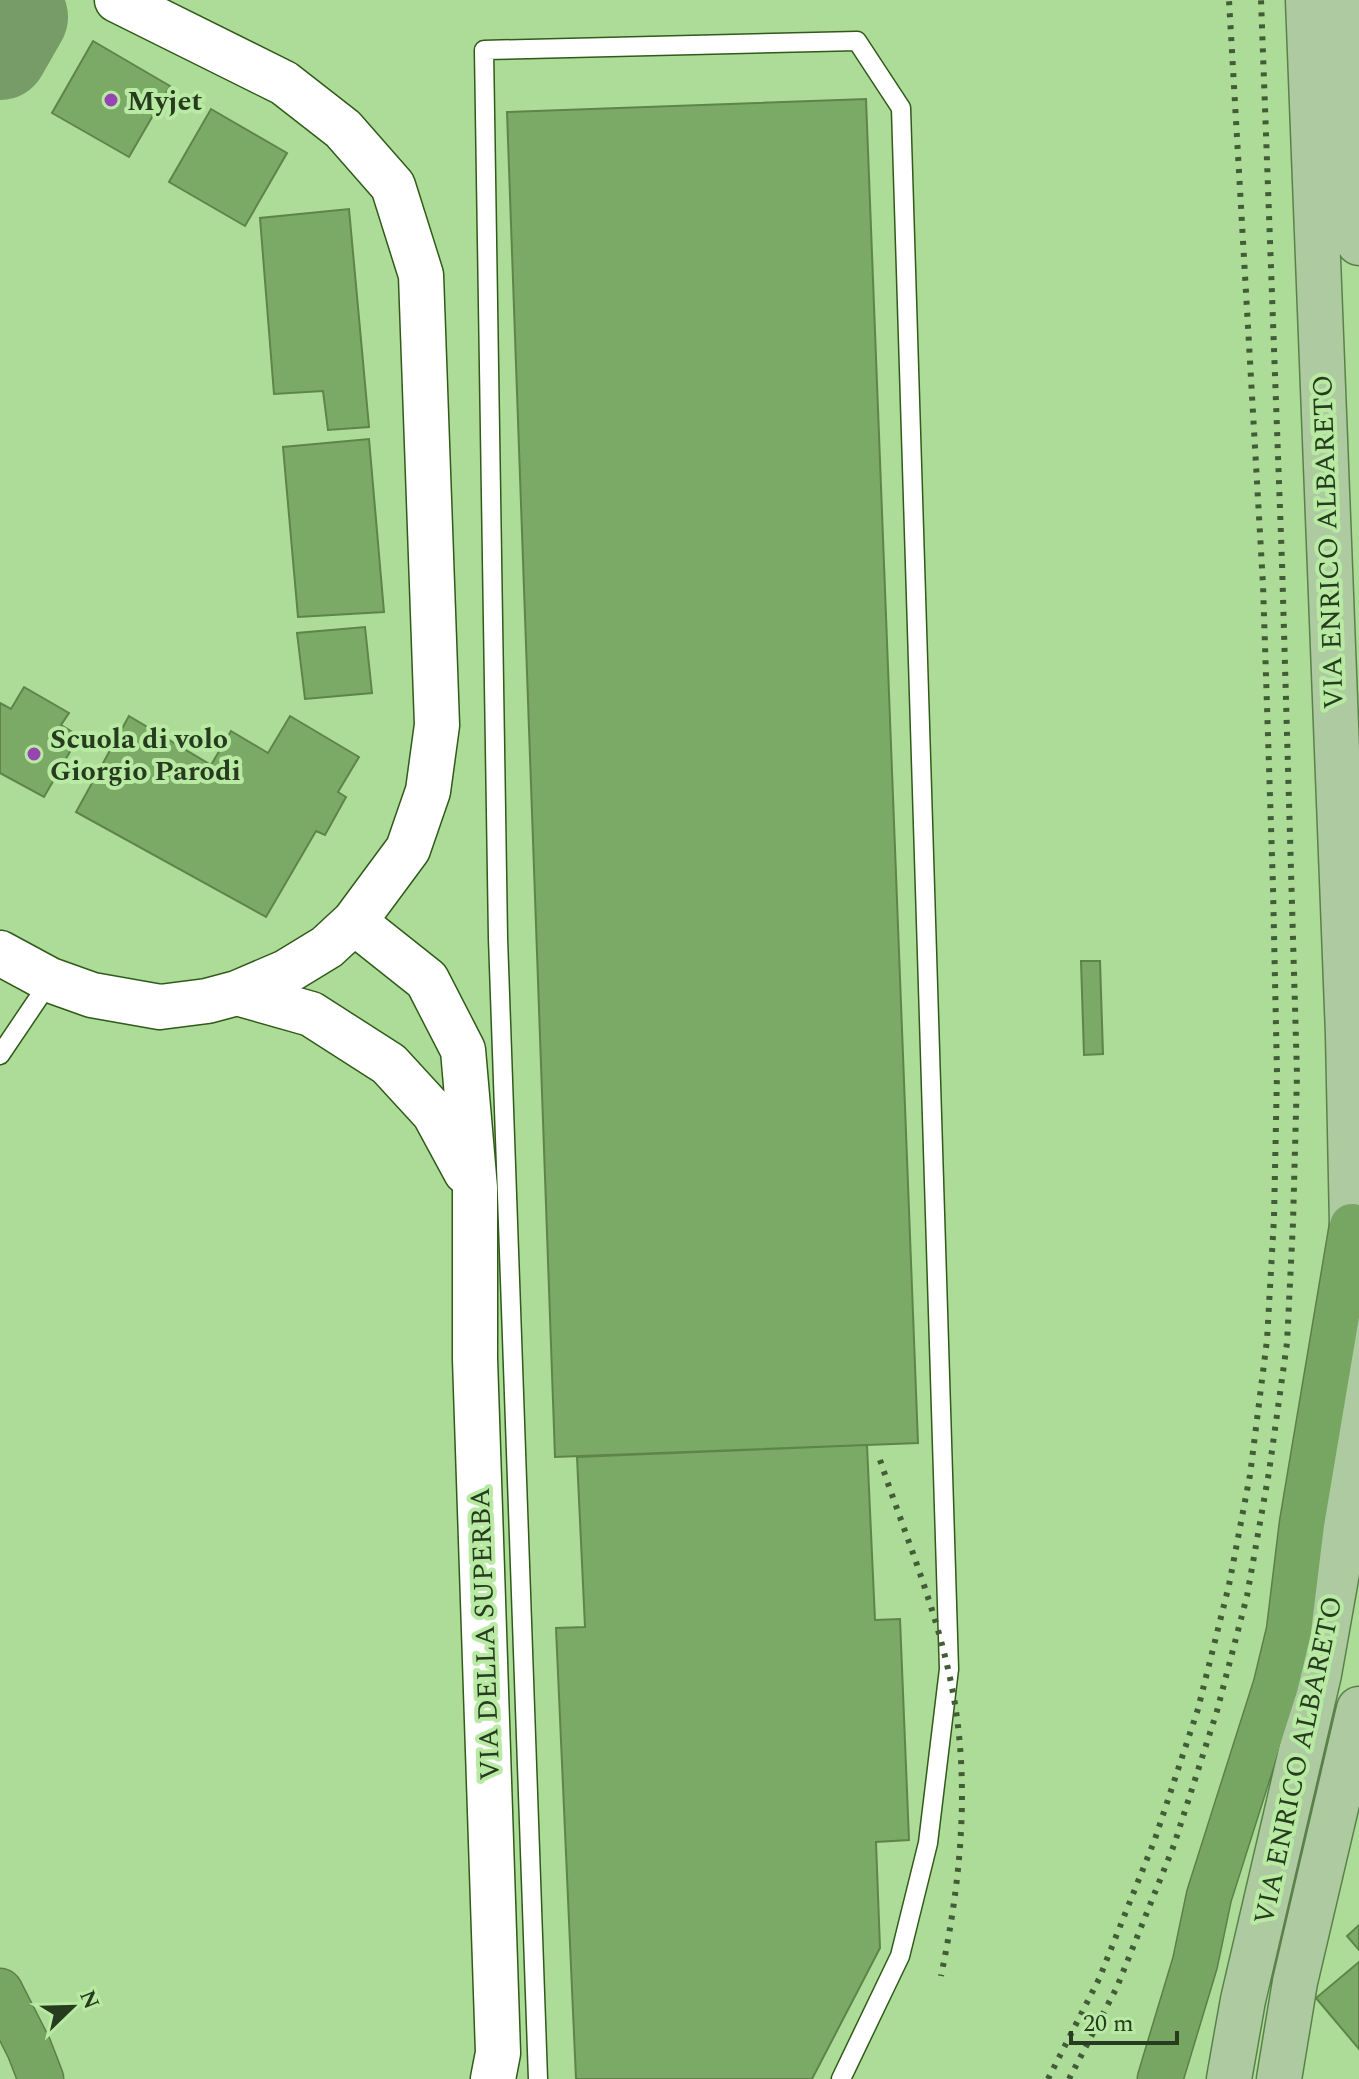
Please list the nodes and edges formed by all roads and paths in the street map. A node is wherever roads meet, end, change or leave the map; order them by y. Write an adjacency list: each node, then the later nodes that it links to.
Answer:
1 (117, 0): 6 (street)
2 (1308, 0): 4 (main road, VIA ENRICO ALBARETO)
3 (1350, 0): 4 (main road, VIA ENRICO ALBARETO)
4 (1336, 49): 5 (main road, VIA ENRICO ALBARETO); 14 (main road, VIA ENRICO ALBARETO)
5 (1359, 243)
6 (354, 922): 9 (street); 10 (street, VIA DELLA SUPERBA)
7 (0, 953): 8 (street)
8 (50, 980): 9 (street); 11 (lane)
9 (237, 993): 12 (street, VIA DELLA SUPERBA)
10 (449, 1021): 12 (street); 13 (street, VIA DELLA SUPERBA)
11 (0, 1055)
12 (418, 1096): 13 (street, VIA DELLA SUPERBA)
13 (475, 1188): 19 (street, VIA DELLA SUPERBA)
14 (1352, 1226): 16 (highway); 24 (main road, VIA ENRICO ALBARETO)
15 (1359, 1709): 25 (main road, VIA ENRICO ALBARETO)
16 (1195, 1963): 22 (highway); 23 (highway)
17 (0, 1991): 18 (highway)
18 (41, 2079)
19 (493, 2079)
20 (538, 2079): 21 (lane)
21 (841, 2079)
22 (1160, 2079)
23 (1182, 2079)
24 (1229, 2079)
25 (1279, 2079)

